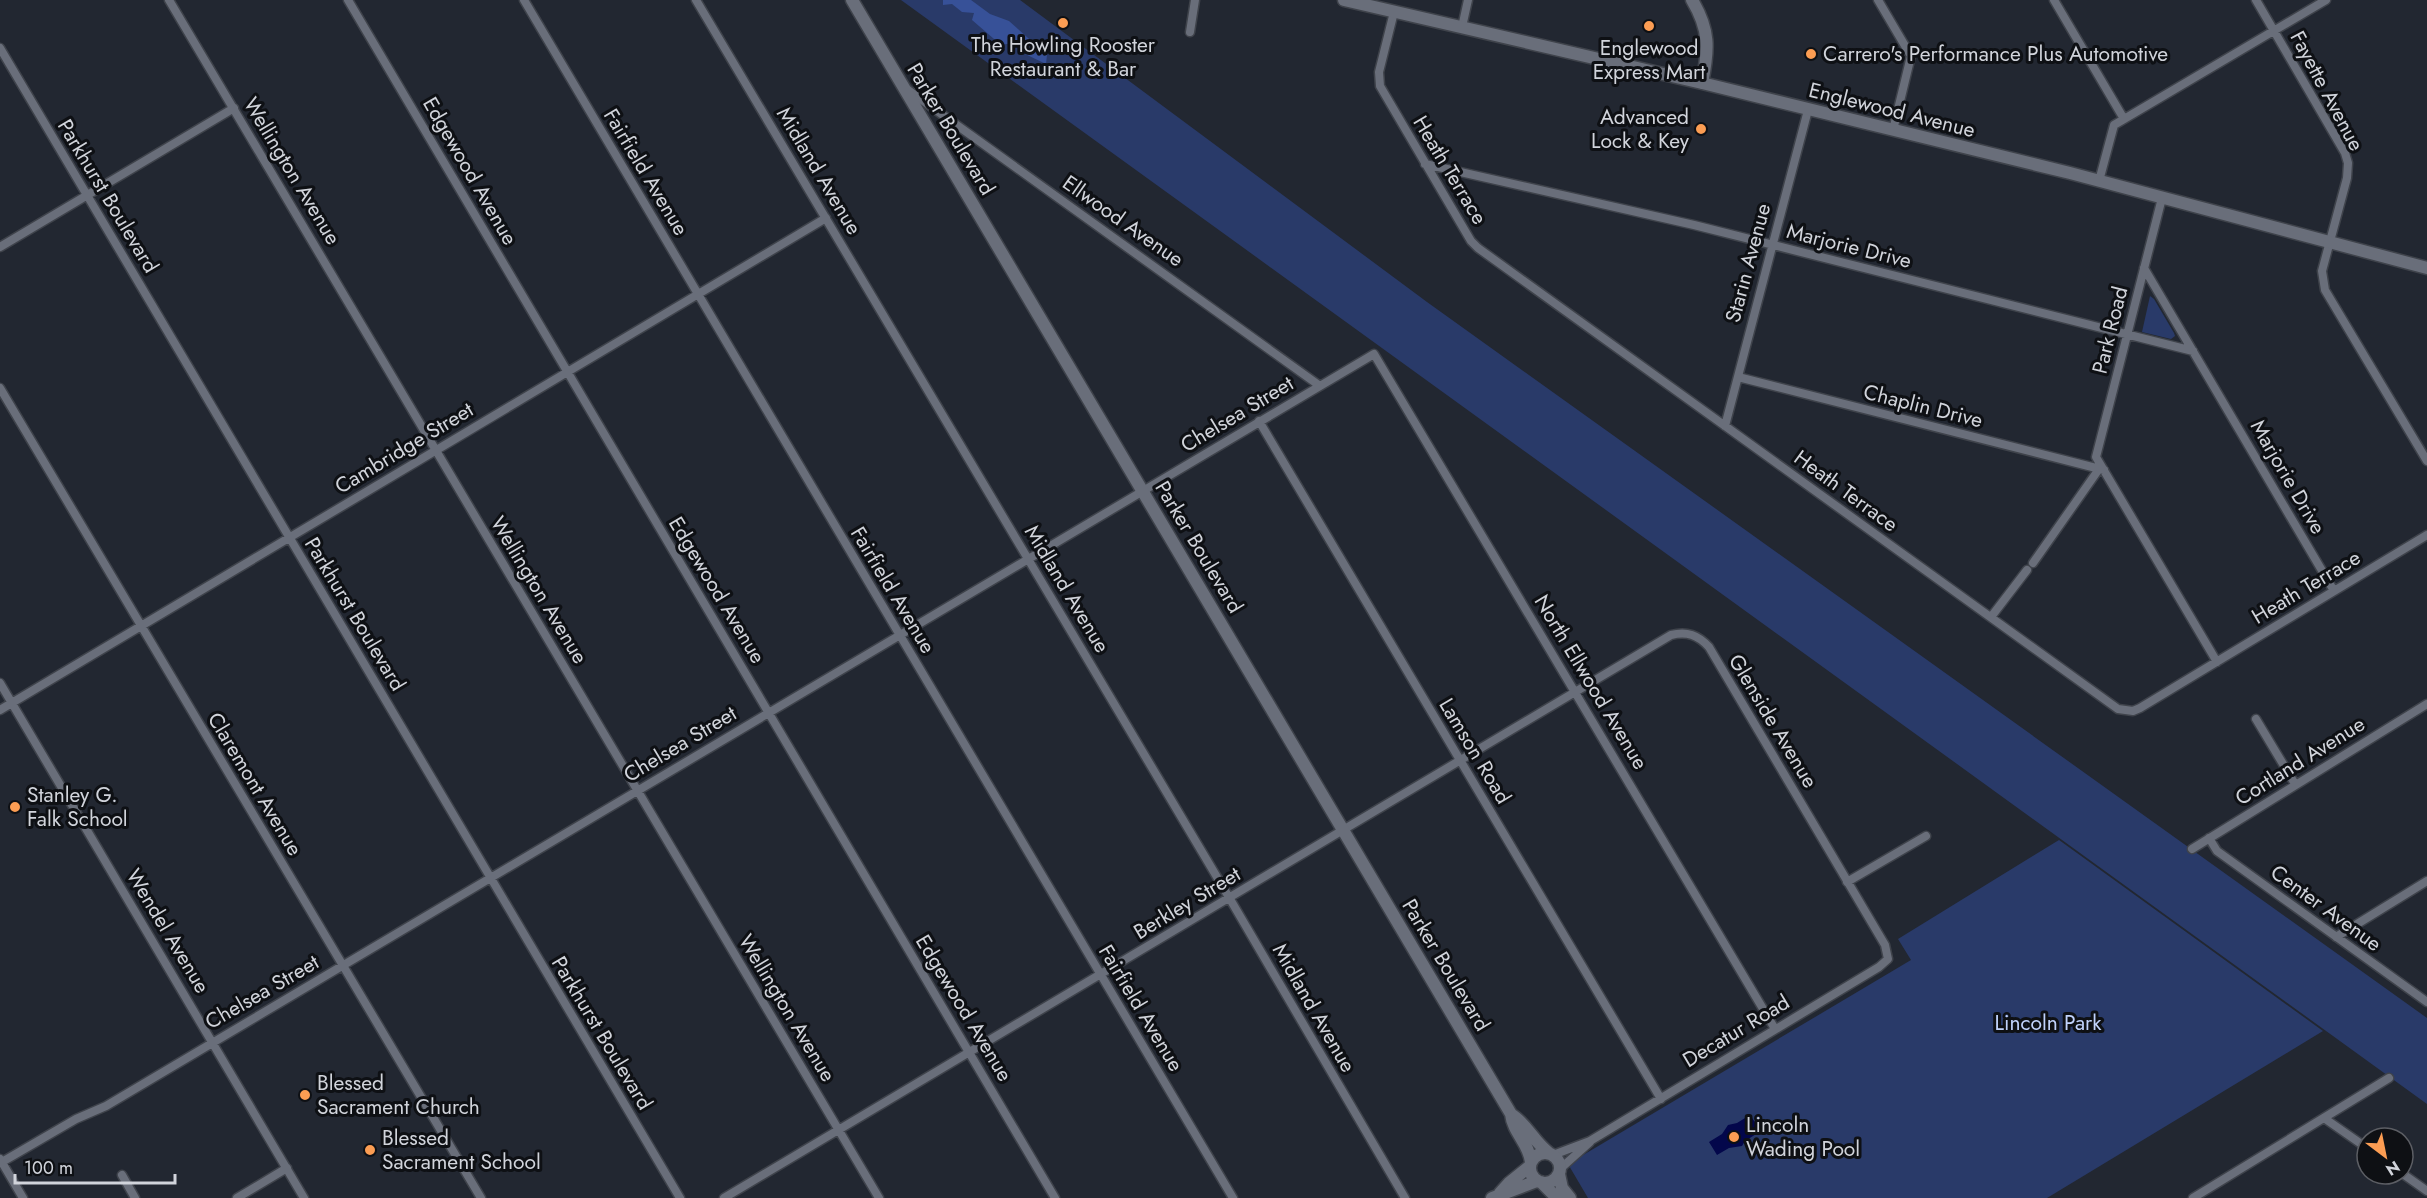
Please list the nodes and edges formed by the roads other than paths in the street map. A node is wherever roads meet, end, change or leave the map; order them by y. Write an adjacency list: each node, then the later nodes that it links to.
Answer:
1 (169, 0): 21 (street, Wellington Avenue)
2 (348, 0): 39 (street, Edgewood Avenue)
3 (524, 0): 35 (street, Fairfield Avenue)
4 (696, 0): 29 (street, Midland Avenue)
5 (852, 0): 20 (street, Parker Boulevard)
6 (1195, 0): 17 (street)
7 (1344, 0): 14 (street, Englewood Avenue)
8 (1468, 0): 15 (street)
9 (1692, 0): 19 (street)
10 (1878, 0): 24 (street)
11 (2054, 0): 23 (street)
12 (2256, 0): 16 (street, Fayette Avenue)
13 (2326, 0): 16 (street)
14 (1394, 12): 15 (street, Englewood Avenue); 25 (street, Heath Terrace)
15 (1462, 27): 19 (street, Englewood Avenue)
16 (2274, 31): 23 (street); 30 (street, Fayette Avenue)
17 (1190, 32)
18 (0, 48): 27 (street, Parkhurst Boulevard)
19 (1702, 83): 22 (street, Englewood Avenue)
20 (905, 88): 41 (street, Ellwood Avenue); 48 (street, Parker Boulevard)
21 (234, 108): 27 (street); 45 (street, Wellington Avenue)
22 (1808, 110): 24 (street, Englewood Avenue); 31 (street, Starin Avenue)
23 (2124, 119): 26 (street)
24 (1893, 130): 26 (street, Englewood Avenue)
25 (1425, 164): 31 (street, Marjorie Drive); 44 (street, Heath Terrace)
26 (2099, 181): 28 (street, Englewood Avenue)
27 (87, 196): 32 (street); 50 (street, Parkhurst Boulevard)
28 (2162, 198): 30 (street, Englewood Avenue); 33 (street, Park Road)
29 (826, 218): 35 (street, Cambridge Street); 51 (street, Midland Avenue)
30 (2329, 242): 34 (street, Englewood Avenue); 46 (street, Fayette Avenue)
31 (1773, 246): 36 (street, Marjorie Drive); 40 (street, Starin Avenue)
32 (0, 248)
33 (2144, 268): 36 (street, Park Road); 37 (street, Marjorie Drive)
34 (2427, 268)
35 (698, 295): 39 (street, Cambridge Street); 57 (street, Fairfield Avenue)
36 (2127, 335): 37 (street, Marjorie Drive); 47 (street, Park Road)
37 (2193, 351): 54 (street, Marjorie Drive)
38 (1374, 354): 41 (street, Chelsea Street); 60 (street, North Ellwood Avenue)
39 (567, 373): 45 (street, Cambridge Street); 64 (street, Edgewood Avenue)
40 (1738, 377): 44 (street, Starin Avenue); 47 (street, Chaplin Drive)
41 (1320, 386): 43 (street, Chelsea Street)
42 (0, 388): 56 (street, Claremont Avenue)
43 (1259, 421): 48 (street, Chelsea Street); 66 (street, Lamson Road)
44 (1725, 426): 55 (street, Heath Terrace)
45 (436, 450): 50 (street, Cambridge Street); 68 (street, Wellington Avenue)
46 (2427, 461)
47 (2101, 470): 52 (street); 58 (street)
48 (1143, 491): 51 (street, Chelsea Street); 69 (street, Parker Boulevard)
49 (2427, 535): 54 (street, Heath Terrace)
50 (289, 538): 56 (street, Cambridge Street); 73 (street, Parkhurst Boulevard)
51 (1029, 559): 57 (street, Chelsea Street); 76 (street, Midland Avenue)
52 (2033, 563)
53 (2027, 570): 55 (street)
54 (2334, 591): 58 (street, Heath Terrace)
55 (1991, 617): 58 (street, Heath Terrace)
56 (140, 625): 61 (street, Cambridge Street); 79 (street, Claremont Avenue)
57 (899, 635): 64 (street, Chelsea Street); 80 (street, Fairfield Avenue)
58 (2217, 662)
59 (0, 683): 61 (street, Wendel Avenue)
60 (1575, 692): 66 (street, Berkley Street); 75 (street, Glenside Avenue); 82 (street, North Ellwood Avenue)
61 (12, 703): 63 (street, Cambridge Street); 83 (street, Wendel Avenue)
62 (2427, 704): 67 (street, Cortland Avenue)
63 (0, 710)
64 (768, 712): 68 (street, Chelsea Street); 84 (street, Edgewood Avenue)
65 (2256, 719): 67 (street)
66 (1460, 761): 69 (street, Berkley Street); 86 (street, Lamson Road)
67 (2295, 784): 71 (street, Cortland Avenue)
68 (637, 790): 73 (street, Chelsea Street); 89 (street, Wellington Avenue)
69 (1344, 831): 76 (street, Berkley Street); 87 (street, Parker Boulevard)
70 (1926, 836): 75 (street)
71 (2209, 838): 72 (street, Cortland Avenue); 77 (street, Center Avenue)
72 (2192, 849)
73 (489, 877): 79 (street, Chelsea Street); 105 (street, Parkhurst Boulevard)
74 (2427, 881): 77 (street)
75 (1847, 882): 78 (street, Glenside Avenue)
76 (1230, 899): 80 (street, Berkley Street); 110 (street, Midland Avenue)
77 (2336, 937): 81 (street, Center Avenue)
78 (1885, 945): 82 (street, Decatur Road)
79 (344, 966): 83 (street, Chelsea Street); 104 (street, Claremont Avenue)
80 (1100, 975): 84 (street, Berkley Street); 109 (street, Fairfield Avenue)
81 (2427, 1002)
82 (1775, 1029): 86 (street, Decatur Road)
83 (213, 1042): 93 (street, Chelsea Street); 95 (street, Wendel Avenue)
84 (969, 1053): 89 (street, Berkley Street); 108 (street, Edgewood Avenue)
85 (2389, 1078): 88 (street)
86 (1661, 1099): 91 (street, Decatur Road)
87 (1511, 1114): 92 (street, Parker Boulevard); 94 (street, Parker Boulevard)
88 (2324, 1118): 90 (street); 113 (street)
89 (838, 1130): 106 (street, Berkley Street); 107 (street, Wellington Avenue)
90 (2355, 1140)
91 (1590, 1141): 92 (street, Decatur Road); 96 (street, Decatur Road)
92 (1551, 1154): 94 (street); 96 (street, Parker Boulevard)
93 (1, 1160): 100 (street)
94 (1531, 1164): 98 (street, Parker Boulevard); 99 (street)
95 (287, 1168): 102 (street); 103 (street, Wendel Avenue)
96 (1559, 1172): 98 (street); 112 (street, Parker Boulevard)
97 (122, 1175): 101 (street)
98 (1539, 1181): 99 (street); 111 (street, Parker Boulevard)
99 (1496, 1196)
100 (23, 1198)
101 (135, 1198)
102 (237, 1198)
103 (304, 1198)
104 (481, 1198)
105 (680, 1198)
106 (724, 1198)
107 (879, 1198)
108 (1055, 1198)
109 (1233, 1198)
110 (1405, 1198)
111 (1557, 1198)
112 (1570, 1198)
113 (2193, 1198)

